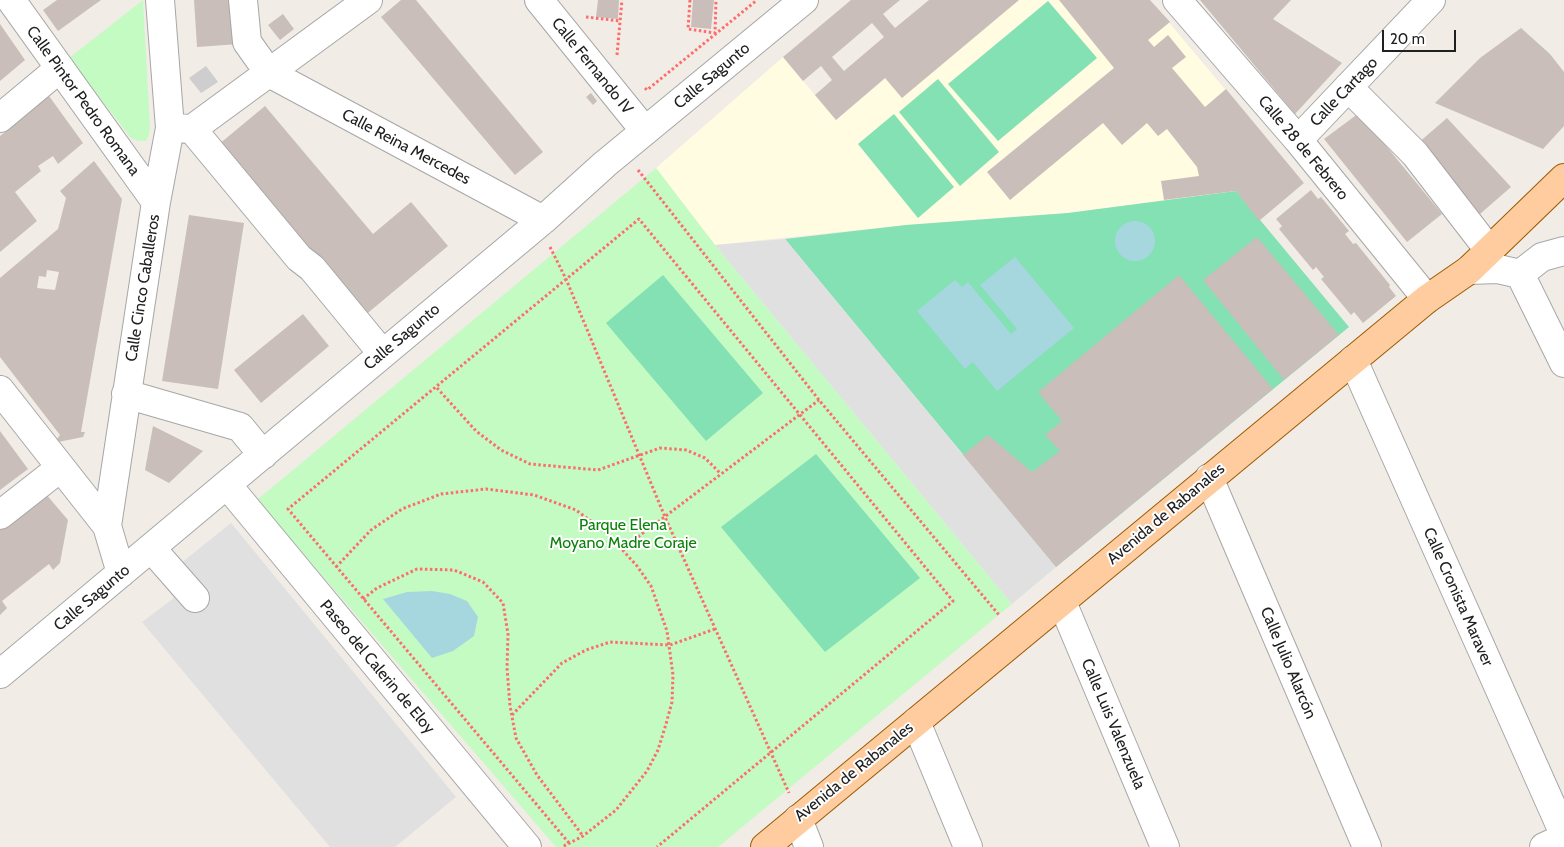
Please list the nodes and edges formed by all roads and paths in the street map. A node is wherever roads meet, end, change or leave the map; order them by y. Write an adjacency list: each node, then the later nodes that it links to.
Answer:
1 (11, 0): 19 (street, Calle Pintor Pedro Romana)
2 (160, 0): 24 (street, Calle Cinco Caballeros)
3 (243, 0): 20 (street)
4 (368, 0): 20 (street)
5 (539, 0): 25 (street, Calle Fernando IV)
6 (622, 0): 13 (path)
7 (690, 0): 15 (path)
8 (716, 0): 15 (path)
9 (757, 0): 15 (path)
10 (804, 0): 25 (street, Calle Sagunto)
11 (1177, 0): 26 (street, Calle 28 de Febrero)
12 (1431, 0): 22 (street, Calle Cartago)
13 (620, 21): 14 (path); 17 (path)
14 (589, 23)
15 (715, 33): 21 (path)
16 (611, 49): 17 (path)
17 (617, 56): 18 (path)
18 (623, 63)
19 (60, 68): 23 (street); 29 (street, Calle Pintor Pedro Romana)
20 (269, 73): 24 (street); 30 (street, Calle Reina Mercedes)
21 (641, 83)
22 (1348, 87): 26 (street, Calle Cartago); 31 (street)
23 (0, 118)
24 (181, 128): 29 (street, Calle Cinco Caballeros); 37 (street)
25 (645, 131): 30 (street, Calle Sagunto)
26 (1298, 140): 36 (street, Calle 28 de Febrero)
27 (638, 170): 43 (path)
28 (1564, 178): 31 (main road, Avenida de Rabanales)
29 (156, 202): 42 (street, Calle Cinco Caballeros)
30 (545, 232): 35 (path); 37 (street, Calle Sagunto)
31 (1489, 250): 33 (main road, Avenida de Rabanales)
32 (1564, 251): 34 (street)
33 (1469, 270): 34 (street); 36 (main road, Avenida de Rabanales)
34 (1520, 274): 39 (street)
35 (566, 280): 40 (path); 44 (path); 46 (path)
36 (1427, 299): 38 (main road, Avenida de Rabanales)
37 (382, 353): 45 (street, Calle Sagunto)
38 (1353, 360): 49 (main road, Avenida de Rabanales); 70 (street, Calle Cronista Maraver)
39 (1564, 363)
40 (437, 388): 46 (path); 56 (path)
41 (0, 391): 47 (street)
42 (126, 394): 45 (street); 53 (street, Calle Cinco Caballeros)
43 (819, 400): 44 (path); 62 (path)
44 (800, 414): 48 (path); 68 (path)
45 (263, 455): 50 (street, Calle Sagunto)
46 (639, 456): 48 (path); 52 (path)
47 (60, 468): 51 (street); 53 (street)
48 (721, 474): 52 (path)
49 (1209, 478): 61 (main road, Avenida de Rabanales); 81 (street, Calle Julio Alarcón)
50 (228, 486): 54 (street, Calle Sagunto); 58 (street, Paseo del Calerin de Eloy)
51 (0, 515)
52 (665, 517): 55 (path); 63 (path)
53 (107, 526): 57 (street, Calle Cinco Caballeros)
54 (151, 548): 57 (street, Calle Sagunto); 59 (street)
55 (622, 549): 56 (path); 64 (path)
56 (337, 567): 58 (path); 60 (path)
57 (121, 573): 65 (street, Calle Sagunto)
58 (315, 593): 74 (street, Paseo del Calerin de Eloy)
59 (195, 598)
60 (363, 599): 66 (path); 73 (path)
61 (1062, 602): 67 (main road, Avenida de Rabanales); 80 (street, Calle Luis Valenzuela)
62 (999, 614)
63 (715, 629): 64 (path); 68 (path)
64 (670, 645): 66 (path); 71 (path)
65 (0, 674)
66 (511, 715): 71 (path)
67 (916, 722): 69 (main road, Avenida de Rabanales); 79 (street)
68 (770, 752): 69 (path); 76 (path)
69 (794, 808): 77 (main road, Avenida de Rabanales); 78 (street)
70 (1564, 834)
71 (583, 836): 73 (path)
72 (1564, 838): 82 (street)
73 (569, 843): 75 (path)
74 (527, 847)
75 (562, 847)
76 (657, 847)
77 (765, 847)
78 (809, 847)
79 (968, 847)
80 (1165, 847)
81 (1367, 847)
82 (1544, 847)

